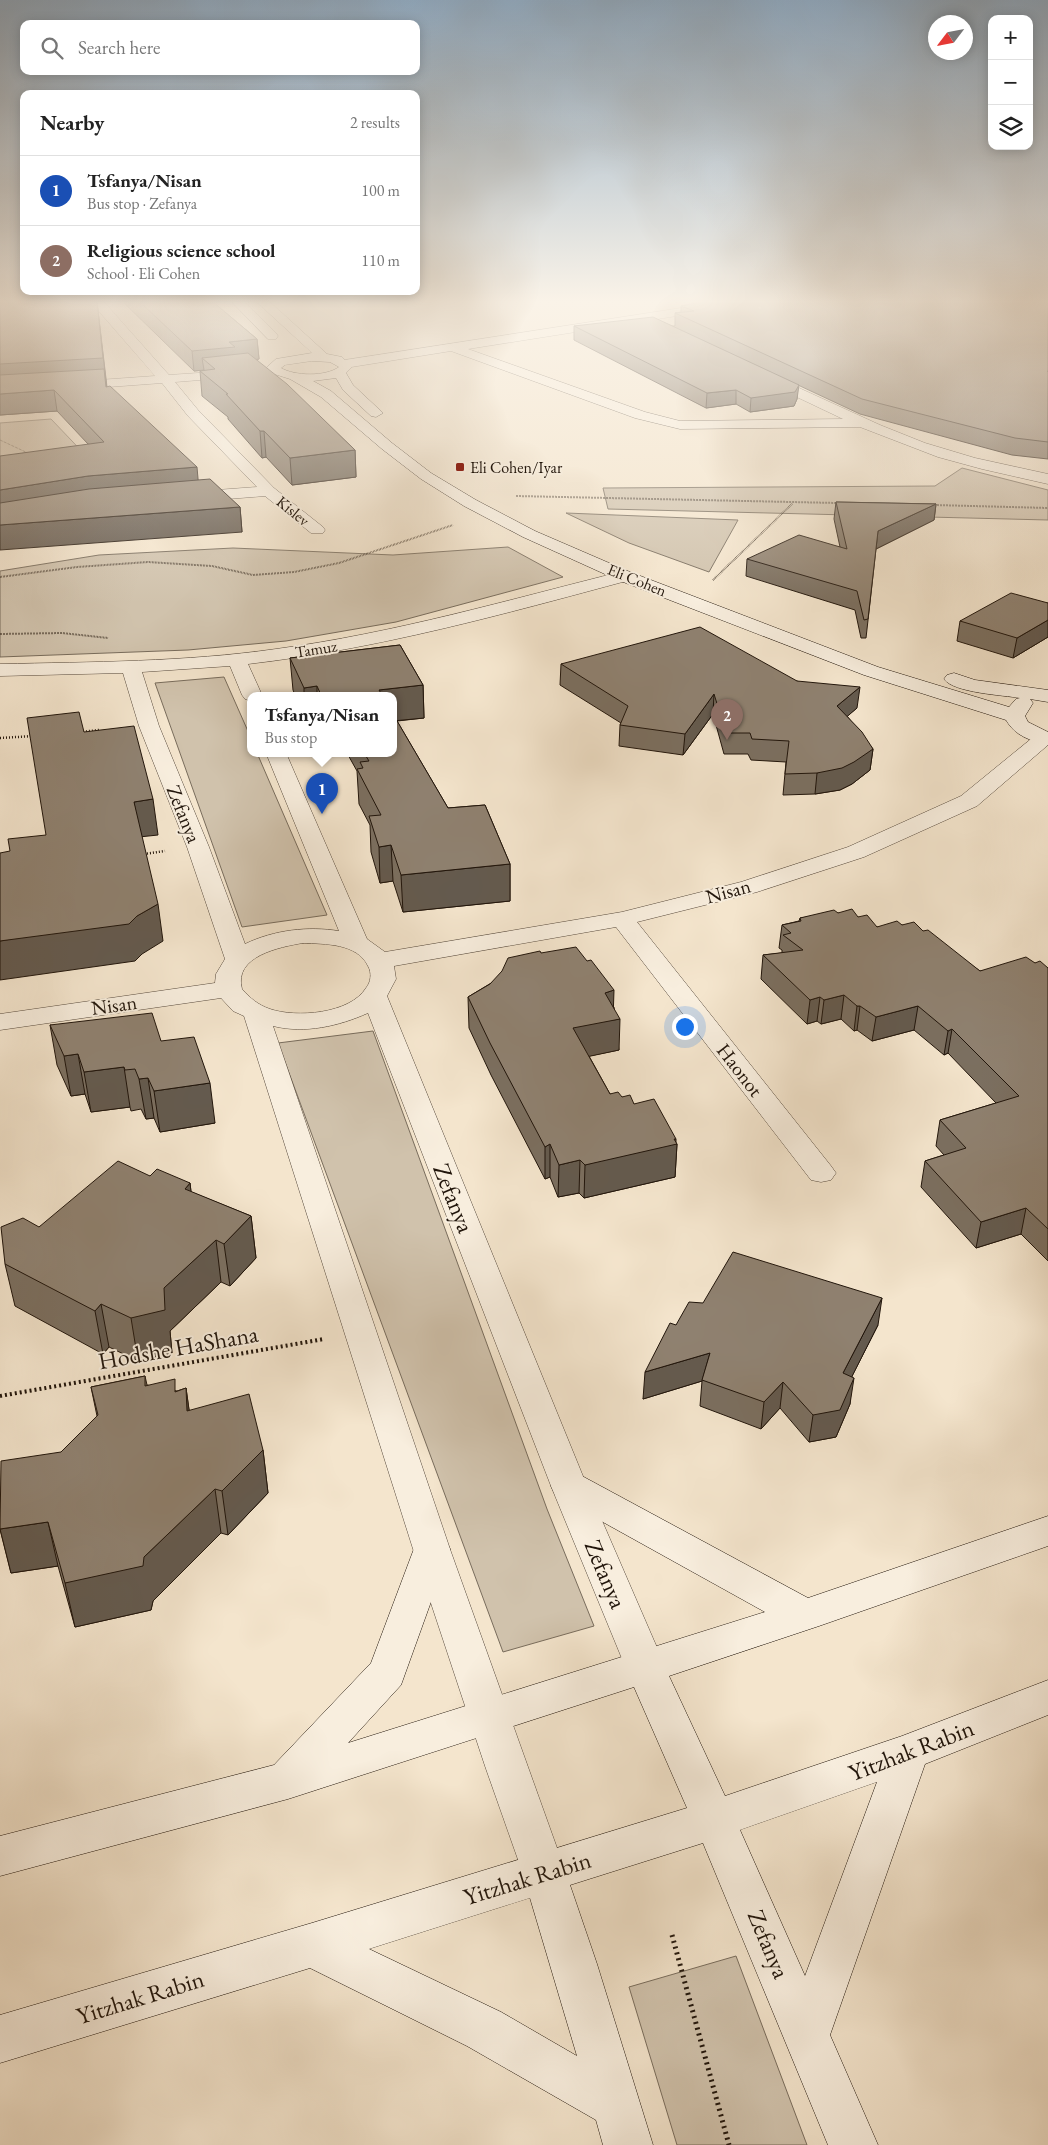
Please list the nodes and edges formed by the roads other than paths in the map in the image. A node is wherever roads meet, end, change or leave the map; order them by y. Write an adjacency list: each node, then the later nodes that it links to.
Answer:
1 (183, 402): 9 (street, Kislev)
2 (336, 402): 13 (street, Eli Cohen)
3 (363, 402): 7 (street)
4 (604, 402): 6 (street)
5 (819, 402): 6 (street)
6 (861, 422): 8 (street)
7 (389, 424)
8 (1048, 479)
9 (269, 491): 11 (street, Kislev); 12 (street, Kislev)
10 (485, 493): 14 (street, Eli Cohen)
11 (174, 498)
12 (317, 530)
13 (624, 576): 15 (street, Tamuz); 21 (street, Eli Cohen)
14 (868, 652)
15 (237, 660): 16 (street, Tamuz); 19 (street)
16 (130, 668): 17 (street, Tamuz); 26 (street, Zefanya)
17 (0, 670)
18 (934, 673): 20 (street)
19 (251, 692)
20 (1048, 696): 21 (street)
21 (1015, 716): 22 (street)
22 (1046, 738): 24 (street, Nisan)
23 (278, 757): 25 (street)
24 (622, 919): 27 (street, Nisan); 32 (street, Haonot)
25 (356, 944): 26 (street); 27 (street)
26 (238, 960): 28 (street)
27 (380, 961): 29 (street)
28 (228, 988): 30 (street); 31 (street, Nisan)
29 (374, 996): 30 (street); 33 (street, Zefanya)
30 (256, 1014): 35 (street)
31 (0, 1022)
32 (821, 1173)
33 (569, 1486): 36 (street); 37 (street, Zefanya)
34 (1048, 1531): 36 (street)
35 (431, 1548): 39 (street); 41 (street)
36 (804, 1615): 37 (street)
37 (645, 1666): 39 (street); 42 (street, Zefanya)
38 (1048, 1697): 40 (street, Yitzhak Rabin)
39 (488, 1718): 41 (street); 44 (street)
40 (909, 1752): 42 (street, Yitzhak Rabin); 46 (street)
41 (288, 1780): 43 (street)
42 (713, 1820): 44 (street, Yitzhak Rabin); 46 (street, Zefanya)
43 (0, 1856)
44 (544, 1873): 45 (street, Yitzhak Rabin); 48 (street)
45 (312, 1945): 47 (street, Yitzhak Rabin); 48 (street)
46 (807, 2034): 49 (street, Zefanya)
47 (0, 2039)
48 (622, 2125)
49 (853, 2145)

